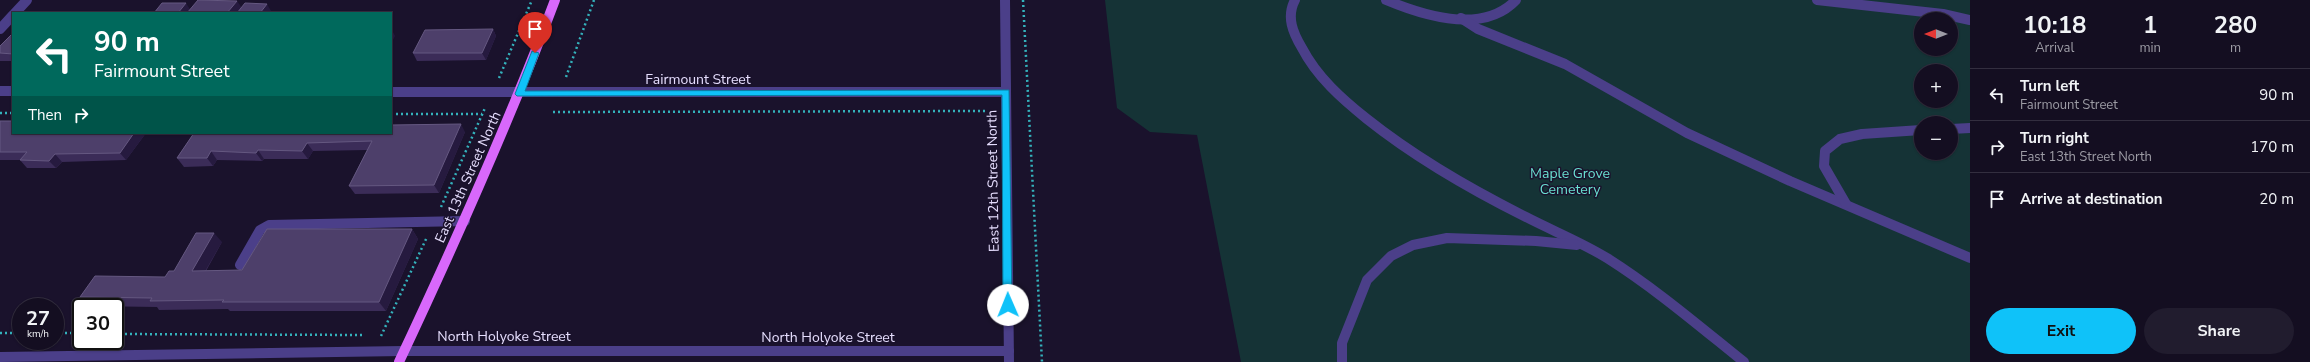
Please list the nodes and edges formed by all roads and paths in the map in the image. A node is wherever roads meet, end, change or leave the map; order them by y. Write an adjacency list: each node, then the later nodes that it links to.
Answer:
1 (27, 0): 11 (street)
2 (532, 0): 19 (path)
3 (555, 0): 22 (main road, East 13th Street North)
4 (594, 0): 16 (path)
5 (1004, 0): 21 (street, East 12th Street North)
6 (1023, 0): 49 (path)
7 (1295, 0): 35 (street)
8 (1386, 0): 13 (street)
9 (1516, 0): 13 (street)
10 (1818, 0): 14 (street)
11 (16, 12)
12 (12, 16): 15 (street)
13 (1461, 18): 32 (street)
14 (1970, 20)
15 (0, 29)
16 (565, 80)
17 (12, 90): 18 (street)
18 (0, 91)
19 (493, 91): 20 (street, Fairmount Street); 22 (street, Fairmount Street); 28 (path)
20 (392, 92)
21 (1006, 92): 22 (street, Fairmount Street); 46 (street, East 12th Street North)
22 (520, 94): 33 (main road, East 13th Street North)
23 (986, 111): 25 (path)
24 (0, 112): 26 (path)
25 (554, 112)
26 (12, 113)
27 (392, 114): 28 (path)
28 (482, 114): 34 (path)
29 (1970, 128): 30 (street)
30 (1958, 129)
31 (1914, 130): 32 (street)
32 (1846, 204): 36 (street)
33 (465, 221): 34 (street); 44 (main road, East 13th Street North)
34 (434, 222): 37 (street); 43 (path)
35 (1583, 246): 50 (street); 51 (street)
36 (1970, 258)
37 (240, 265)
38 (0, 333): 39 (path)
39 (12, 333)
40 (124, 334): 41 (path)
41 (367, 335)
42 (374, 335): 43 (path)
43 (382, 335): 45 (path)
44 (403, 351): 45 (street, North Holyoke Street); 46 (street, North Holyoke Street); 48 (main road, East 13th Street North)
45 (370, 352): 47 (street, North Holyoke Street)
46 (1009, 356)
47 (0, 357)
48 (398, 362)
49 (1042, 362)
50 (1342, 362)
51 (1744, 362)

